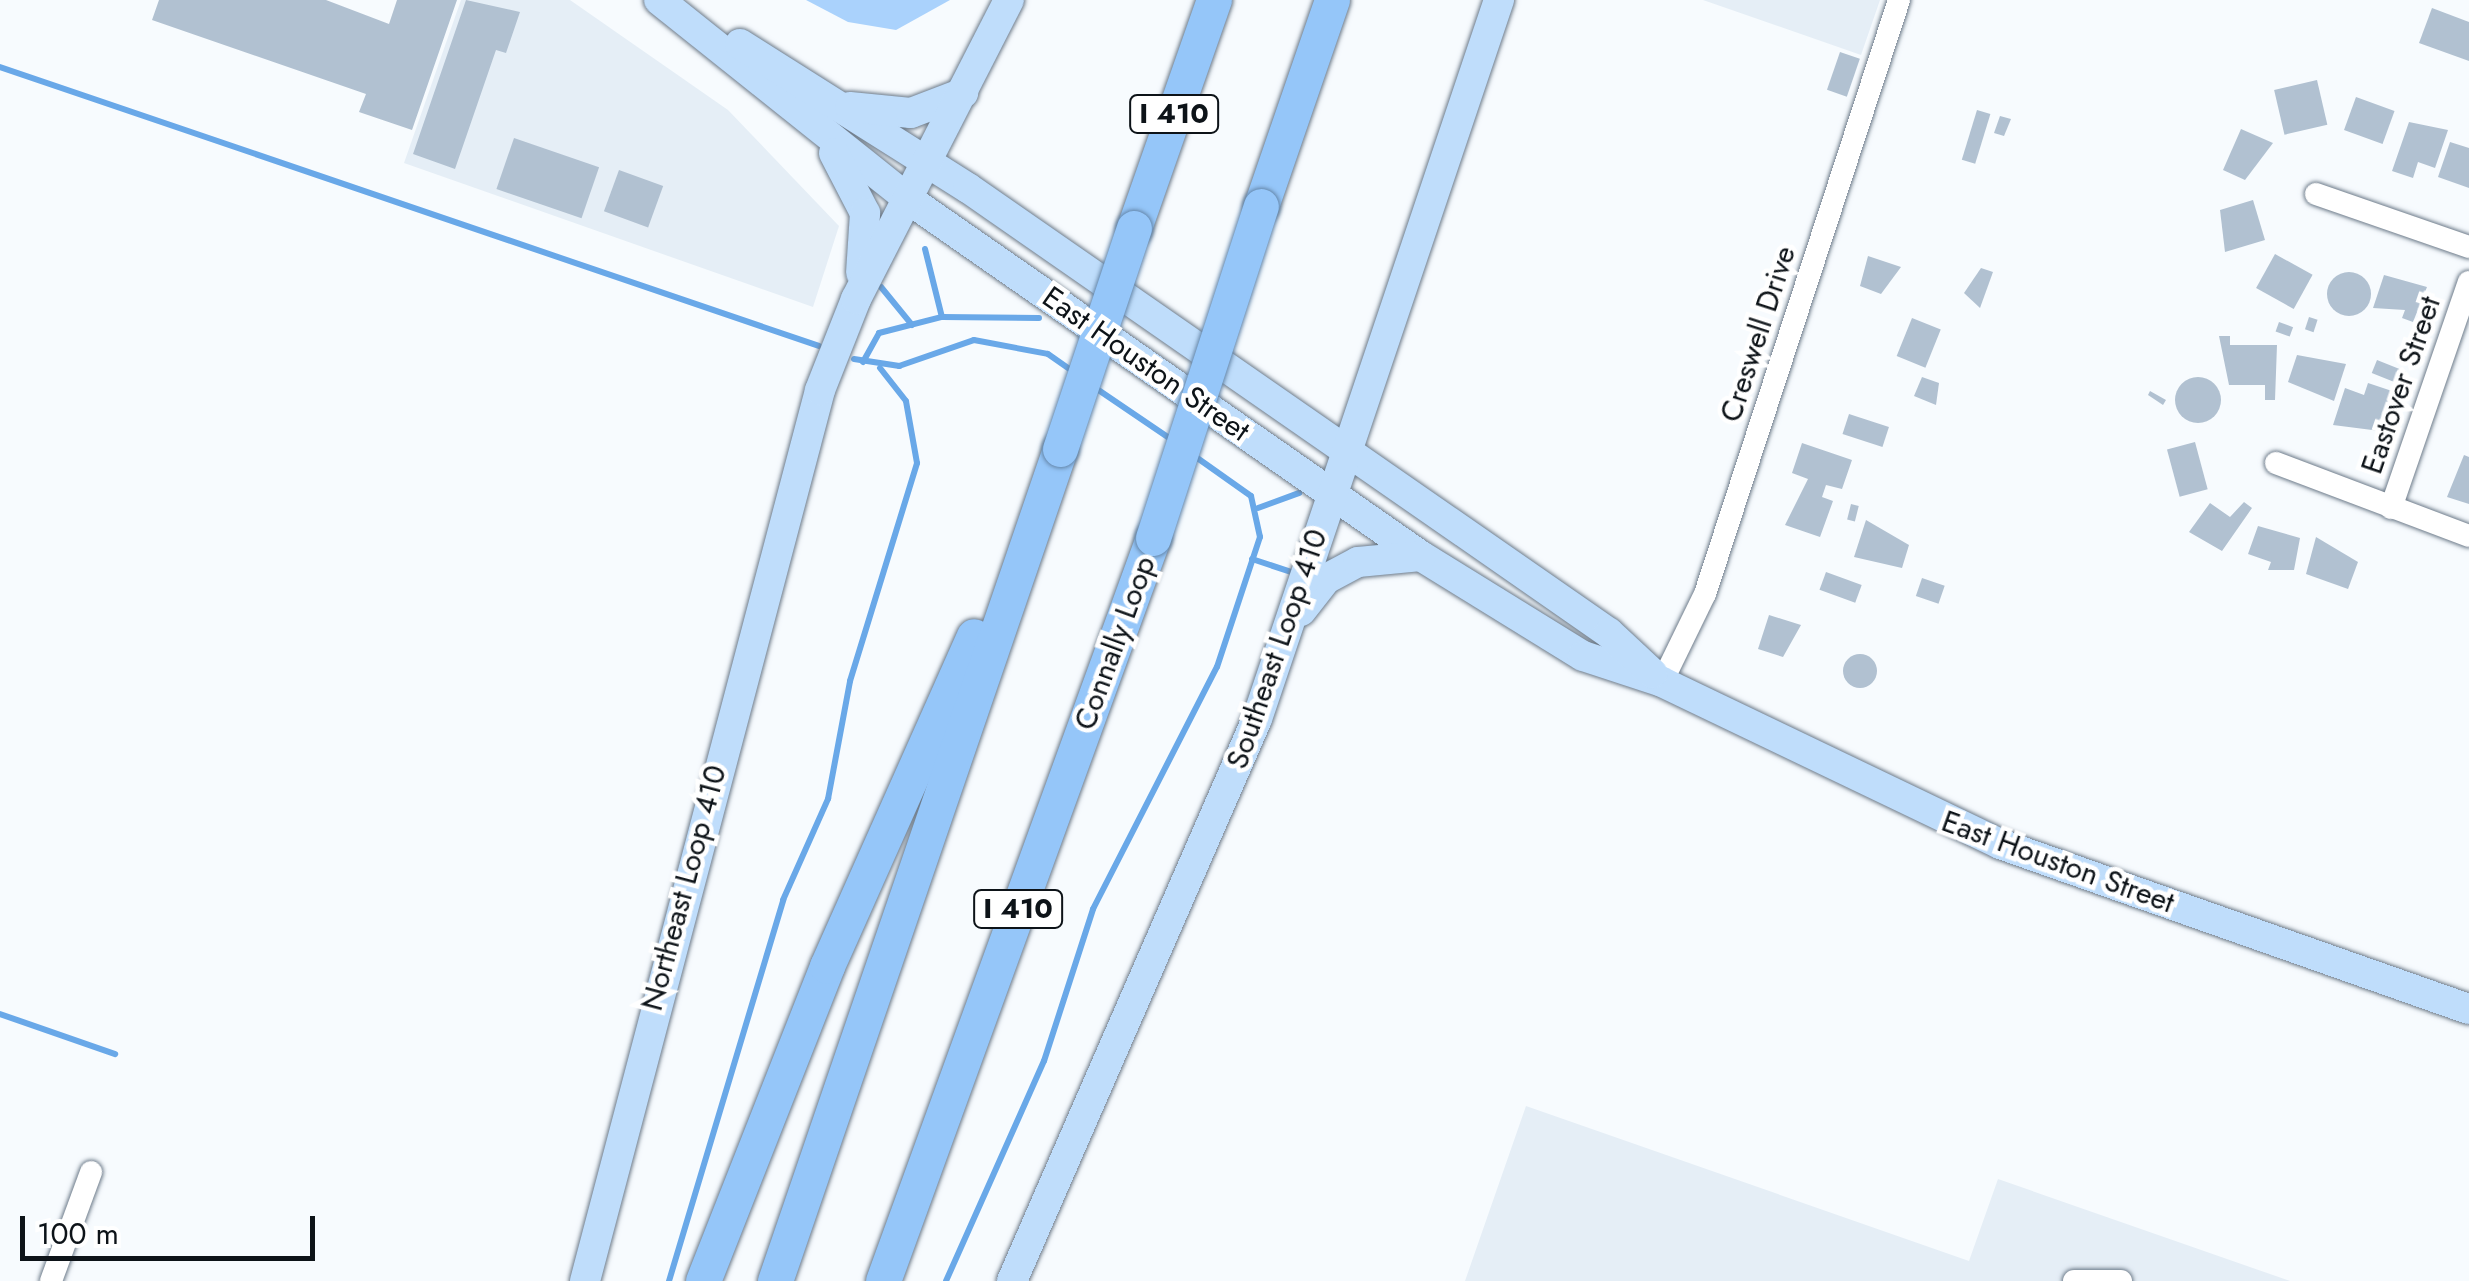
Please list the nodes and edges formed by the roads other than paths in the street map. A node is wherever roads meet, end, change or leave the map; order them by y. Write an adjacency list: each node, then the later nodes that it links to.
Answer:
1 (658, 0): 10 (main road, East Houston Street)
2 (669, 0): 9 (main road, East Houston Street)
3 (1009, 0): 8 (main road)
4 (1214, 0): 23 (highway, I 410, bridge)
5 (1332, 0): 28 (highway, Connally Loop / I 410, bridge)
6 (1499, 0): 17 (main road, Southeast Loop 410)
7 (1900, 0): 25 (street, Creswell Drive)
8 (963, 92): 9 (main road); 11 (main road)
9 (840, 106): 11 (main road, East Houston Street)
10 (812, 122): 13 (main road, East Houston Street); 16 (main road)
11 (928, 160): 13 (main road); 17 (main road, East Houston Street)
12 (2316, 194): 14 (street)
13 (908, 198): 16 (main road); 19 (main road, East Houston Street)
14 (2469, 248)
15 (2469, 282): 20 (street, Eastover Street)
16 (856, 299): 30 (main road, Northeast Loop 410)
17 (1347, 453): 19 (main road, Southeast Loop 410); 25 (main road, East Houston Street)
18 (2276, 463): 20 (street)
19 (1332, 493): 22 (main road, East Houston Street); 24 (main road, Southeast Loop 410)
20 (2391, 508): 21 (street)
21 (2469, 536)
22 (1421, 556): 24 (main road); 25 (main road, East Houston Street)
23 (1012, 584): 31 (highway); 32 (highway, I 410)
24 (1293, 621): 35 (main road, Southeast Loop 410)
25 (1662, 682): 26 (main road, East Houston Street)
26 (2469, 1010)
27 (90, 1172): 29 (street)
28 (909, 1209): 33 (highway, Connally Loop / I 410); 34 (highway)
29 (51, 1281)
30 (585, 1281)
31 (703, 1281)
32 (775, 1281)
33 (883, 1281)
34 (893, 1281)
35 (1012, 1281)
36 (2074, 1281): 37 (street)
37 (2121, 1281)

